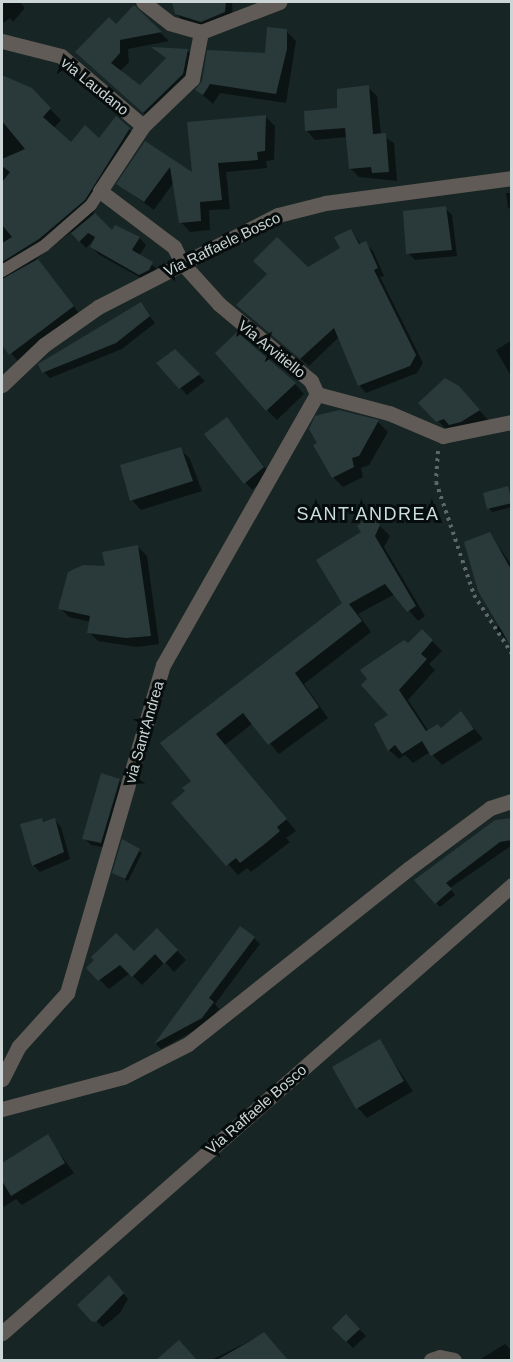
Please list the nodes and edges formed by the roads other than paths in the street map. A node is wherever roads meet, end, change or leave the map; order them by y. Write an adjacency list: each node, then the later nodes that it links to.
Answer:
1 (143, 2): 3 (street)
2 (279, 2): 3 (street)
3 (201, 32): 5 (street)
4 (2, 41): 5 (street, via Laudano)
5 (143, 126): 7 (street, via Laudano)
6 (512, 178): 8 (street, Via Raffaele Bosco)
7 (100, 191): 8 (street); 9 (street)
8 (182, 263): 10 (street, Via Raffaele Bosco); 11 (street, Via Arvitiello)
9 (2, 270)
10 (2, 385)
11 (317, 394): 12 (street, Via Arvitiello); 15 (street, via Sant'Andrea)
12 (512, 422)
13 (512, 801): 16 (street)
14 (512, 885): 17 (street, Via Raffaele Bosco)
15 (2, 1079)
16 (2, 1109)
17 (2, 1333)
18 (431, 1360): 19 (street)
19 (454, 1360)

